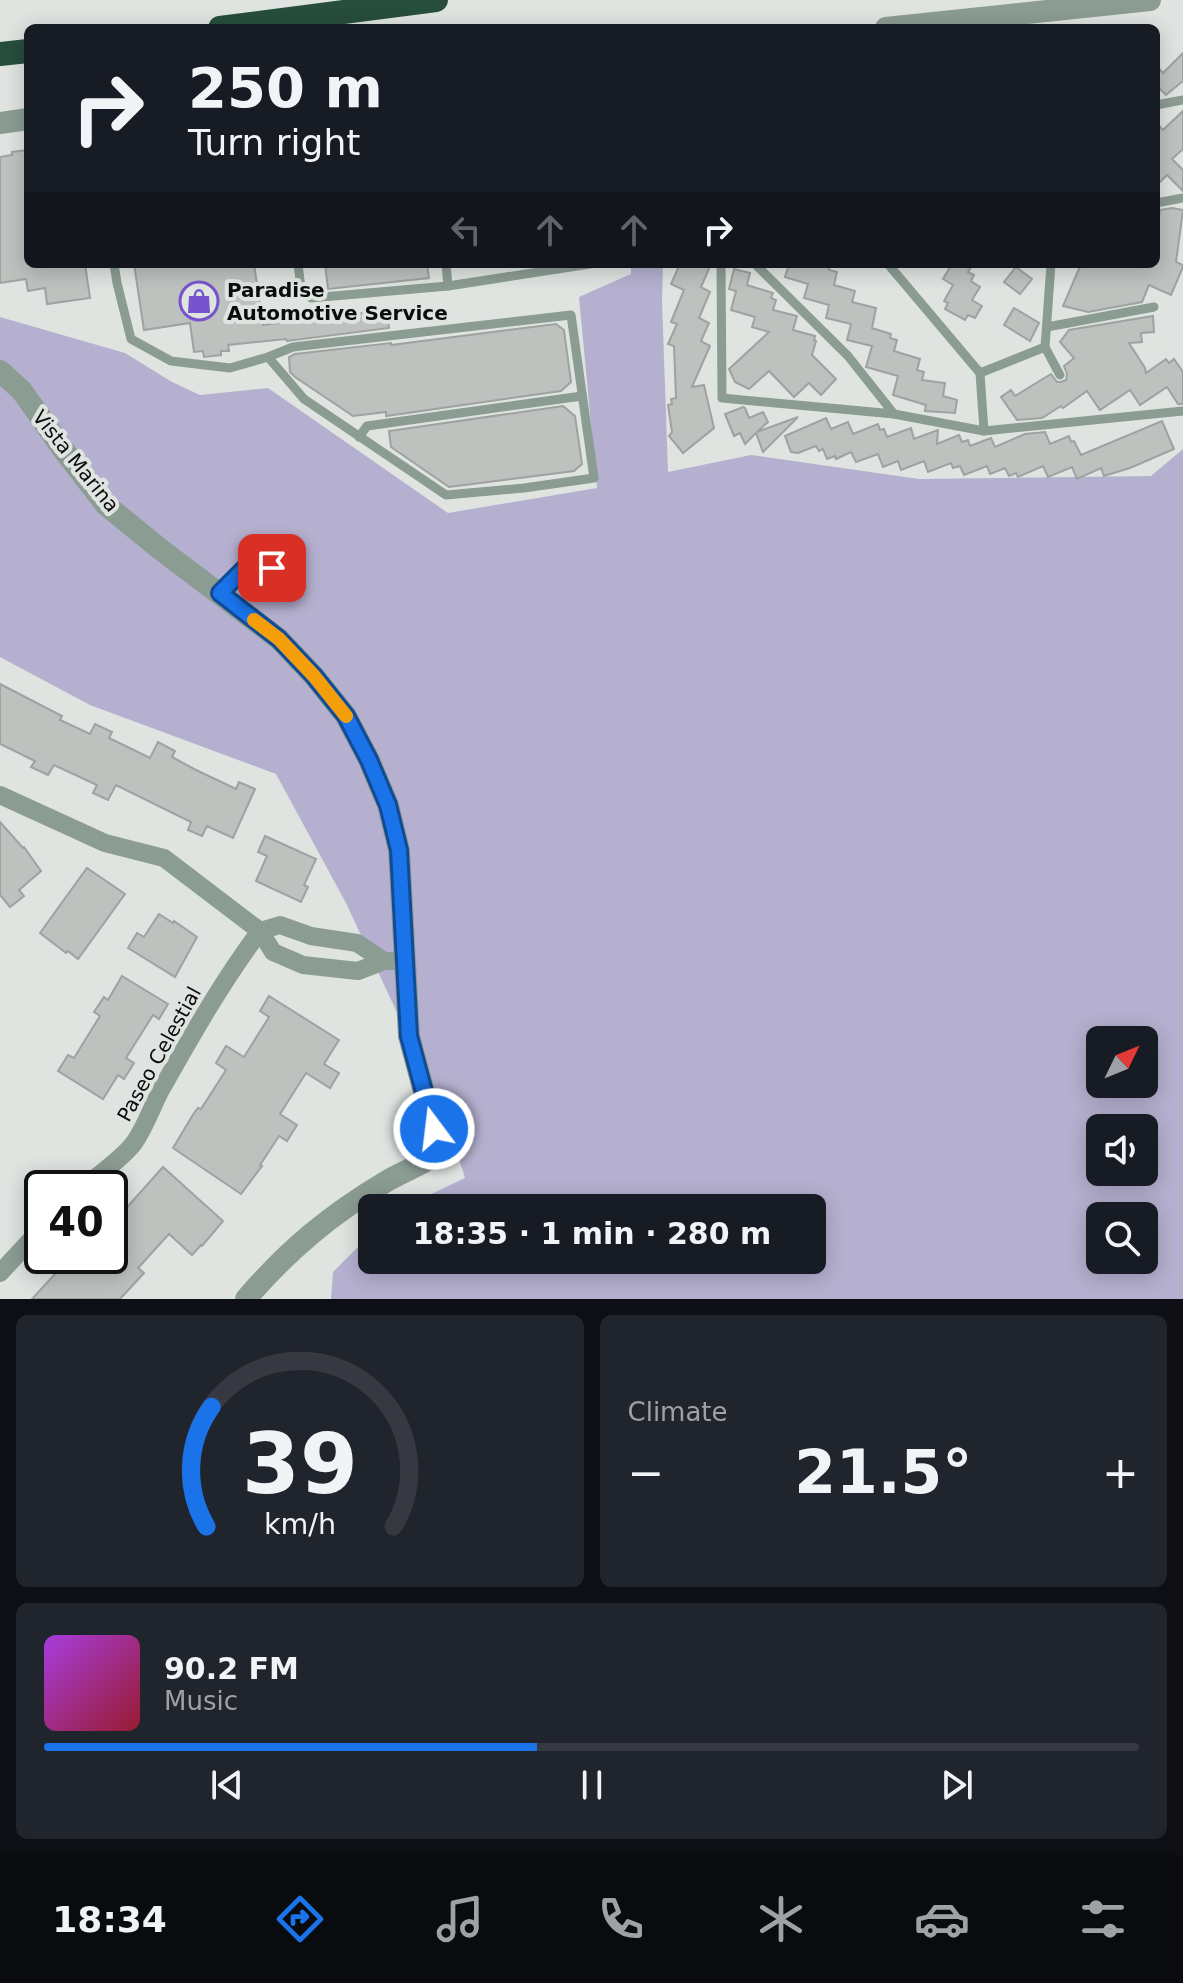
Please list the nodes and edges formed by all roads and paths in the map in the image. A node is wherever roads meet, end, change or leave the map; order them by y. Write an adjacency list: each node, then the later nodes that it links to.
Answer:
1 (436, 0): 3 (highway)
2 (1150, 0): 4 (street)
3 (251, 24)
4 (924, 24)
5 (24, 51): 6 (highway)
6 (0, 54)
7 (1183, 100): 8 (lane)
8 (1160, 104)
9 (24, 120): 10 (street)
10 (0, 123)
11 (1183, 198): 12 (lane)
12 (1160, 202)
13 (115, 268): 25 (lane)
14 (298, 268): 21 (lane)
15 (446, 268): 21 (lane)
16 (564, 268): 21 (lane)
17 (721, 268): 31 (lane)
18 (759, 268): 31 (lane)
19 (891, 268): 27 (lane)
20 (1051, 268): 23 (lane)
21 (448, 286)
22 (1154, 307): 23 (lane)
23 (1047, 327): 24 (lane)
24 (1045, 347): 27 (lane); 28 (lane)
25 (268, 357): 29 (lane); 33 (lane)
26 (0, 371): 35 (street, Vista Marina)
27 (980, 373): 32 (lane)
28 (1060, 375)
29 (582, 396): 33 (lane); 33 (lane)
30 (1183, 411): 32 (lane)
31 (894, 414): 32 (lane)
32 (984, 431)
33 (359, 437)
34 (272, 568): 35 (lane)
35 (220, 593): 39 (street, Vista Marina)
36 (0, 795): 37 (street)
37 (260, 931): 38 (street); 40 (street); 41 (street, Paseo Celestial)
38 (311, 936): 39 (street); 40 (street)
39 (395, 961): 40 (street); 44 (street, Vista Marina)
40 (303, 965)
41 (104, 1170)
42 (24, 1247): 43 (street)
43 (0, 1273)
44 (246, 1299)

